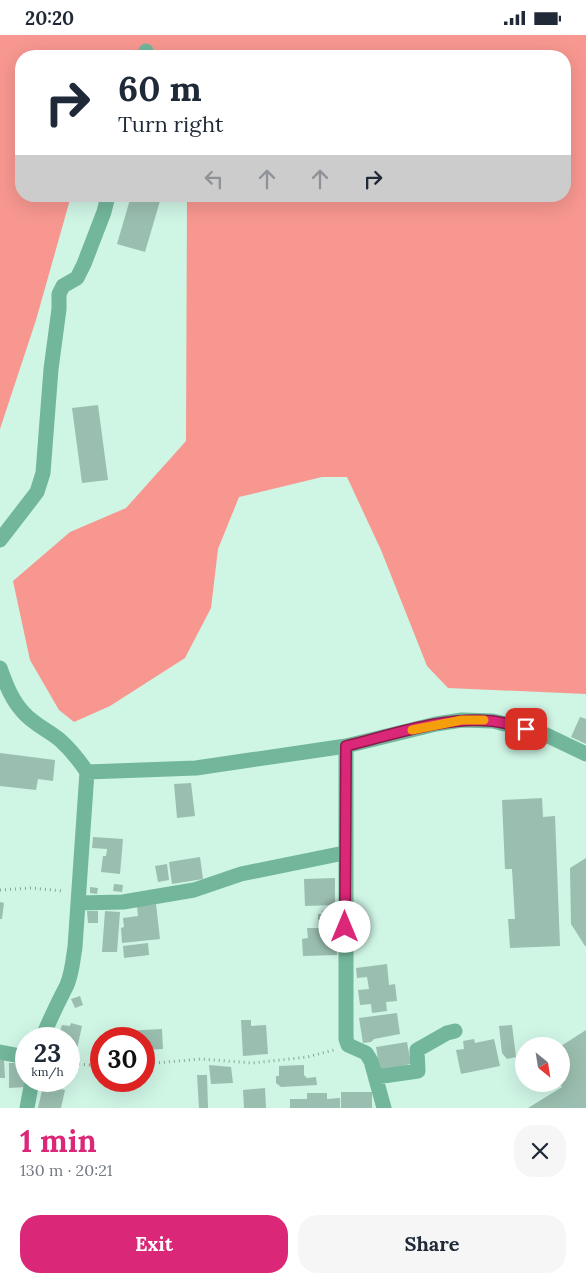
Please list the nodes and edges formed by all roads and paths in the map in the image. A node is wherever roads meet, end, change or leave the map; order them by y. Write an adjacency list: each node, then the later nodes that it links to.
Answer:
1 (106, 202): 2 (street)
2 (0, 541)
3 (0, 668): 6 (street)
4 (346, 746): 5 (street); 6 (street); 7 (street)
5 (586, 754)
6 (87, 772): 9 (street)
7 (344, 853): 9 (street); 12 (street)
8 (0, 890): 9 (path)
9 (79, 899): 10 (street)
10 (47, 1027)
11 (455, 1031): 16 (street)
12 (348, 1045): 15 (path); 16 (street)
13 (0, 1051): 14 (street)
14 (15, 1054)
15 (155, 1063)
16 (376, 1077): 19 (street)
17 (30, 1092): 18 (street)
18 (27, 1108)
19 (384, 1108)

